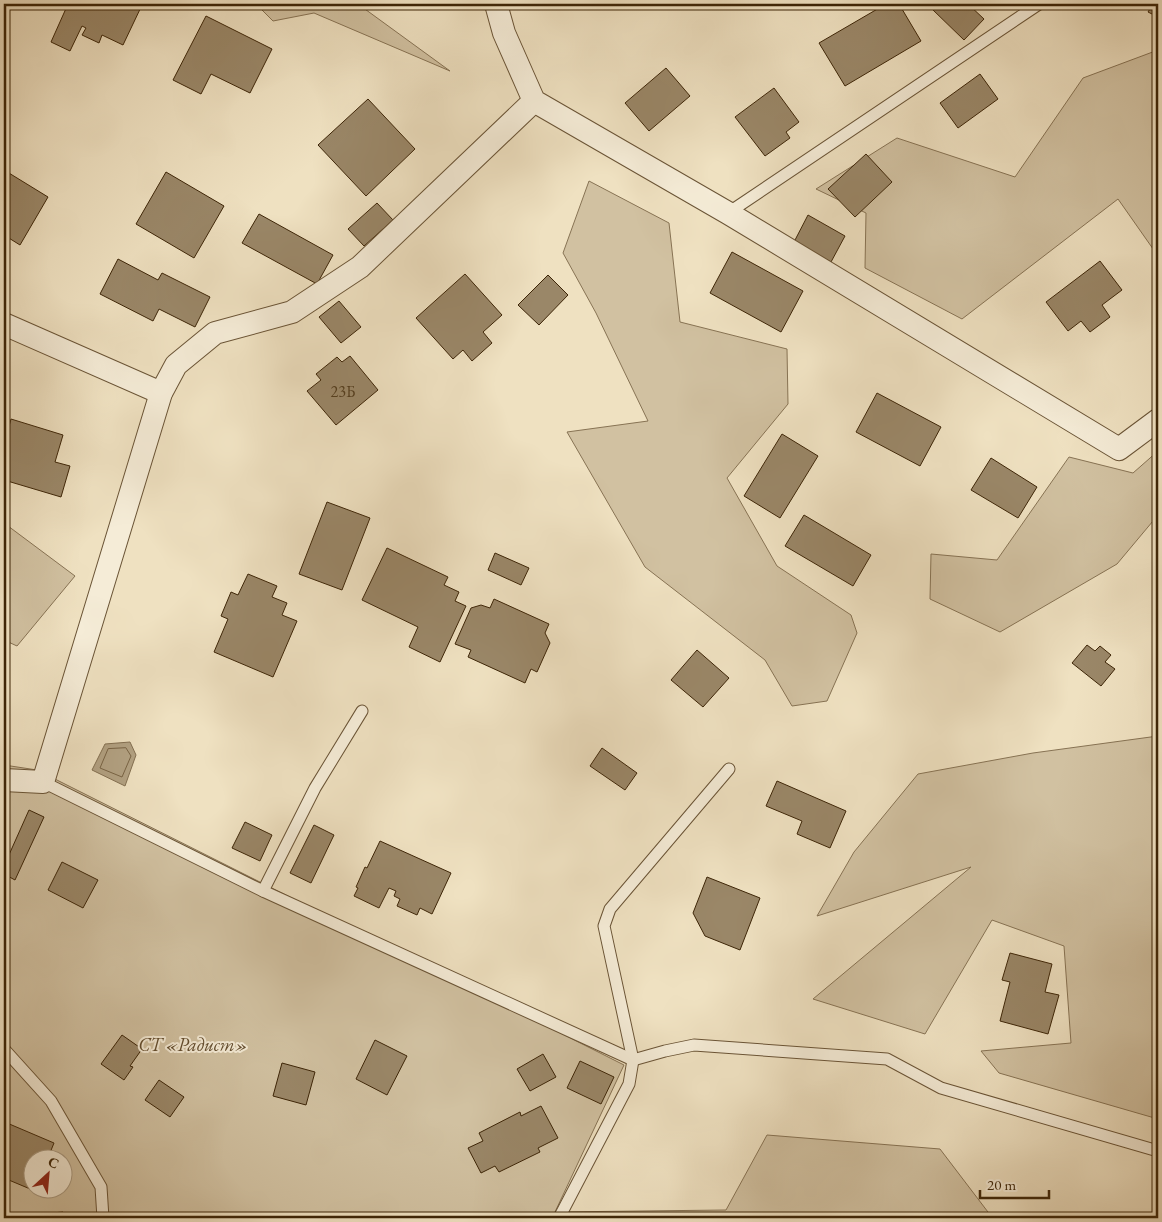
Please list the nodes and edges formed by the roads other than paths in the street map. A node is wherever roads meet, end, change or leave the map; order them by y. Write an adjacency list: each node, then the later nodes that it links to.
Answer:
1 (496, 4): 3 (street)
2 (1039, 4): 4 (lane)
3 (534, 101): 4 (street); 6 (street)
4 (728, 213): 7 (street)
5 (4, 324): 6 (street)
6 (161, 394): 11 (street)
7 (1158, 420)
8 (362, 711): 12 (lane)
9 (729, 769): 14 (lane)
10 (4, 780): 11 (street)
11 (43, 782): 12 (lane)
12 (263, 891): 14 (lane)
13 (4, 1049): 16 (lane)
14 (633, 1060): 15 (lane); 17 (lane)
15 (1158, 1151)
16 (103, 1218)
17 (559, 1218)

